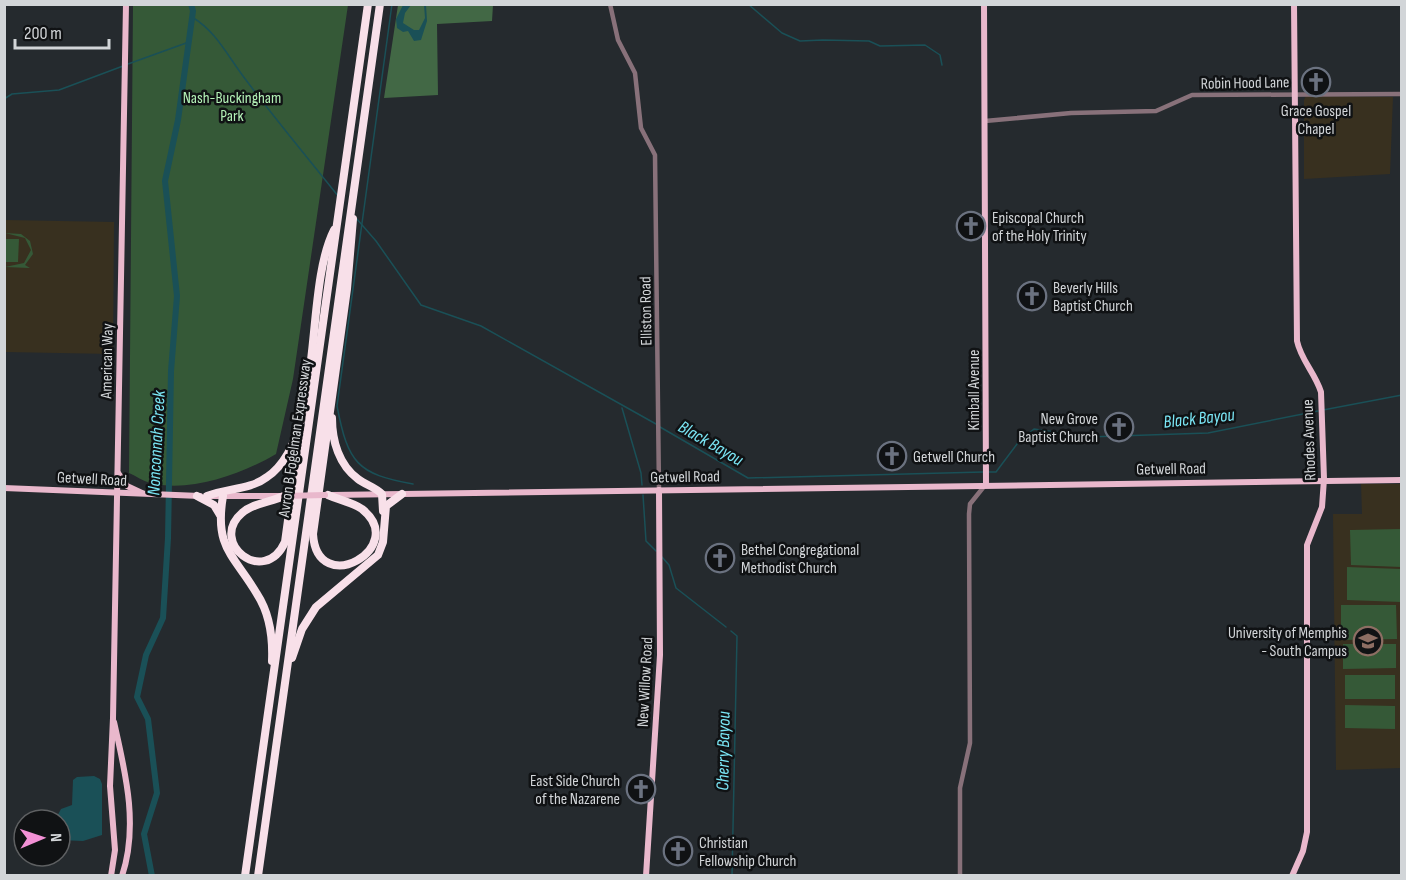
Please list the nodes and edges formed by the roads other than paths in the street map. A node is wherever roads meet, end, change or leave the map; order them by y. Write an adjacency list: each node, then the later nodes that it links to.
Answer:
1 (126, 4): 14 (main road, American Way)
2 (368, 4): 10 (highway, Avron B Fogelman Expressway)
3 (380, 4): 11 (highway)
4 (610, 4): 19 (street, Elliston Road)
5 (984, 4): 9 (main road, Kimball Avenue)
6 (1294, 4): 7 (main road, Rhodes Avenue)
7 (1296, 94): 8 (street, Robin Hood Lane); 9 (street, Robin Hood Lane); 15 (main road, Rhodes Avenue)
8 (1401, 94)
9 (985, 121): 17 (main road, Kimball Avenue)
10 (338, 222): 13 (highway); 31 (highway, Avron B Fogelman Expressway)
11 (350, 232): 12 (highway); 32 (highway, Avron B Fogelman Expressway)
12 (334, 378): 22 (highway); 24 (highway)
13 (303, 408): 26 (highway); 28 (highway)
14 (117, 472): 20 (main road, American Way); 21 (main road)
15 (1324, 479): 16 (main road, Getwell Road); 17 (main road, Getwell Road); 40 (main road, Rhodes Avenue)
16 (1401, 480)
17 (986, 484): 19 (main road, Getwell Road); 39 (street)
18 (4, 488): 20 (main road, Getwell Road)
19 (658, 490): 23 (main road, Getwell Road); 38 (main road, New Willow Road)
20 (117, 493): 21 (main road, Getwell Road); 33 (main road, American Way)
21 (145, 494): 25 (main road, Getwell Road)
22 (382, 494): 23 (main road, Getwell Road); 24 (main road, Getwell Road); 30 (highway)
23 (402, 494): 30 (highway)
24 (326, 495): 28 (main road, Getwell Road, bridge)
25 (197, 496): 26 (main road, Getwell Road); 29 (highway)
26 (207, 496): 27 (main road, Getwell Road)
27 (223, 496): 28 (main road, Getwell Road); 29 (highway)
28 (284, 496)
29 (221, 517): 31 (highway)
30 (384, 522): 32 (highway)
31 (272, 683): 36 (highway, Avron B Fogelman Expressway)
32 (283, 697): 37 (highway, Avron B Fogelman Expressway)
33 (113, 718): 34 (main road, American Way); 35 (main road, American Way)
34 (111, 876)
35 (122, 876)
36 (245, 876)
37 (258, 876)
38 (646, 876)
39 (960, 876)
40 (1292, 876)

